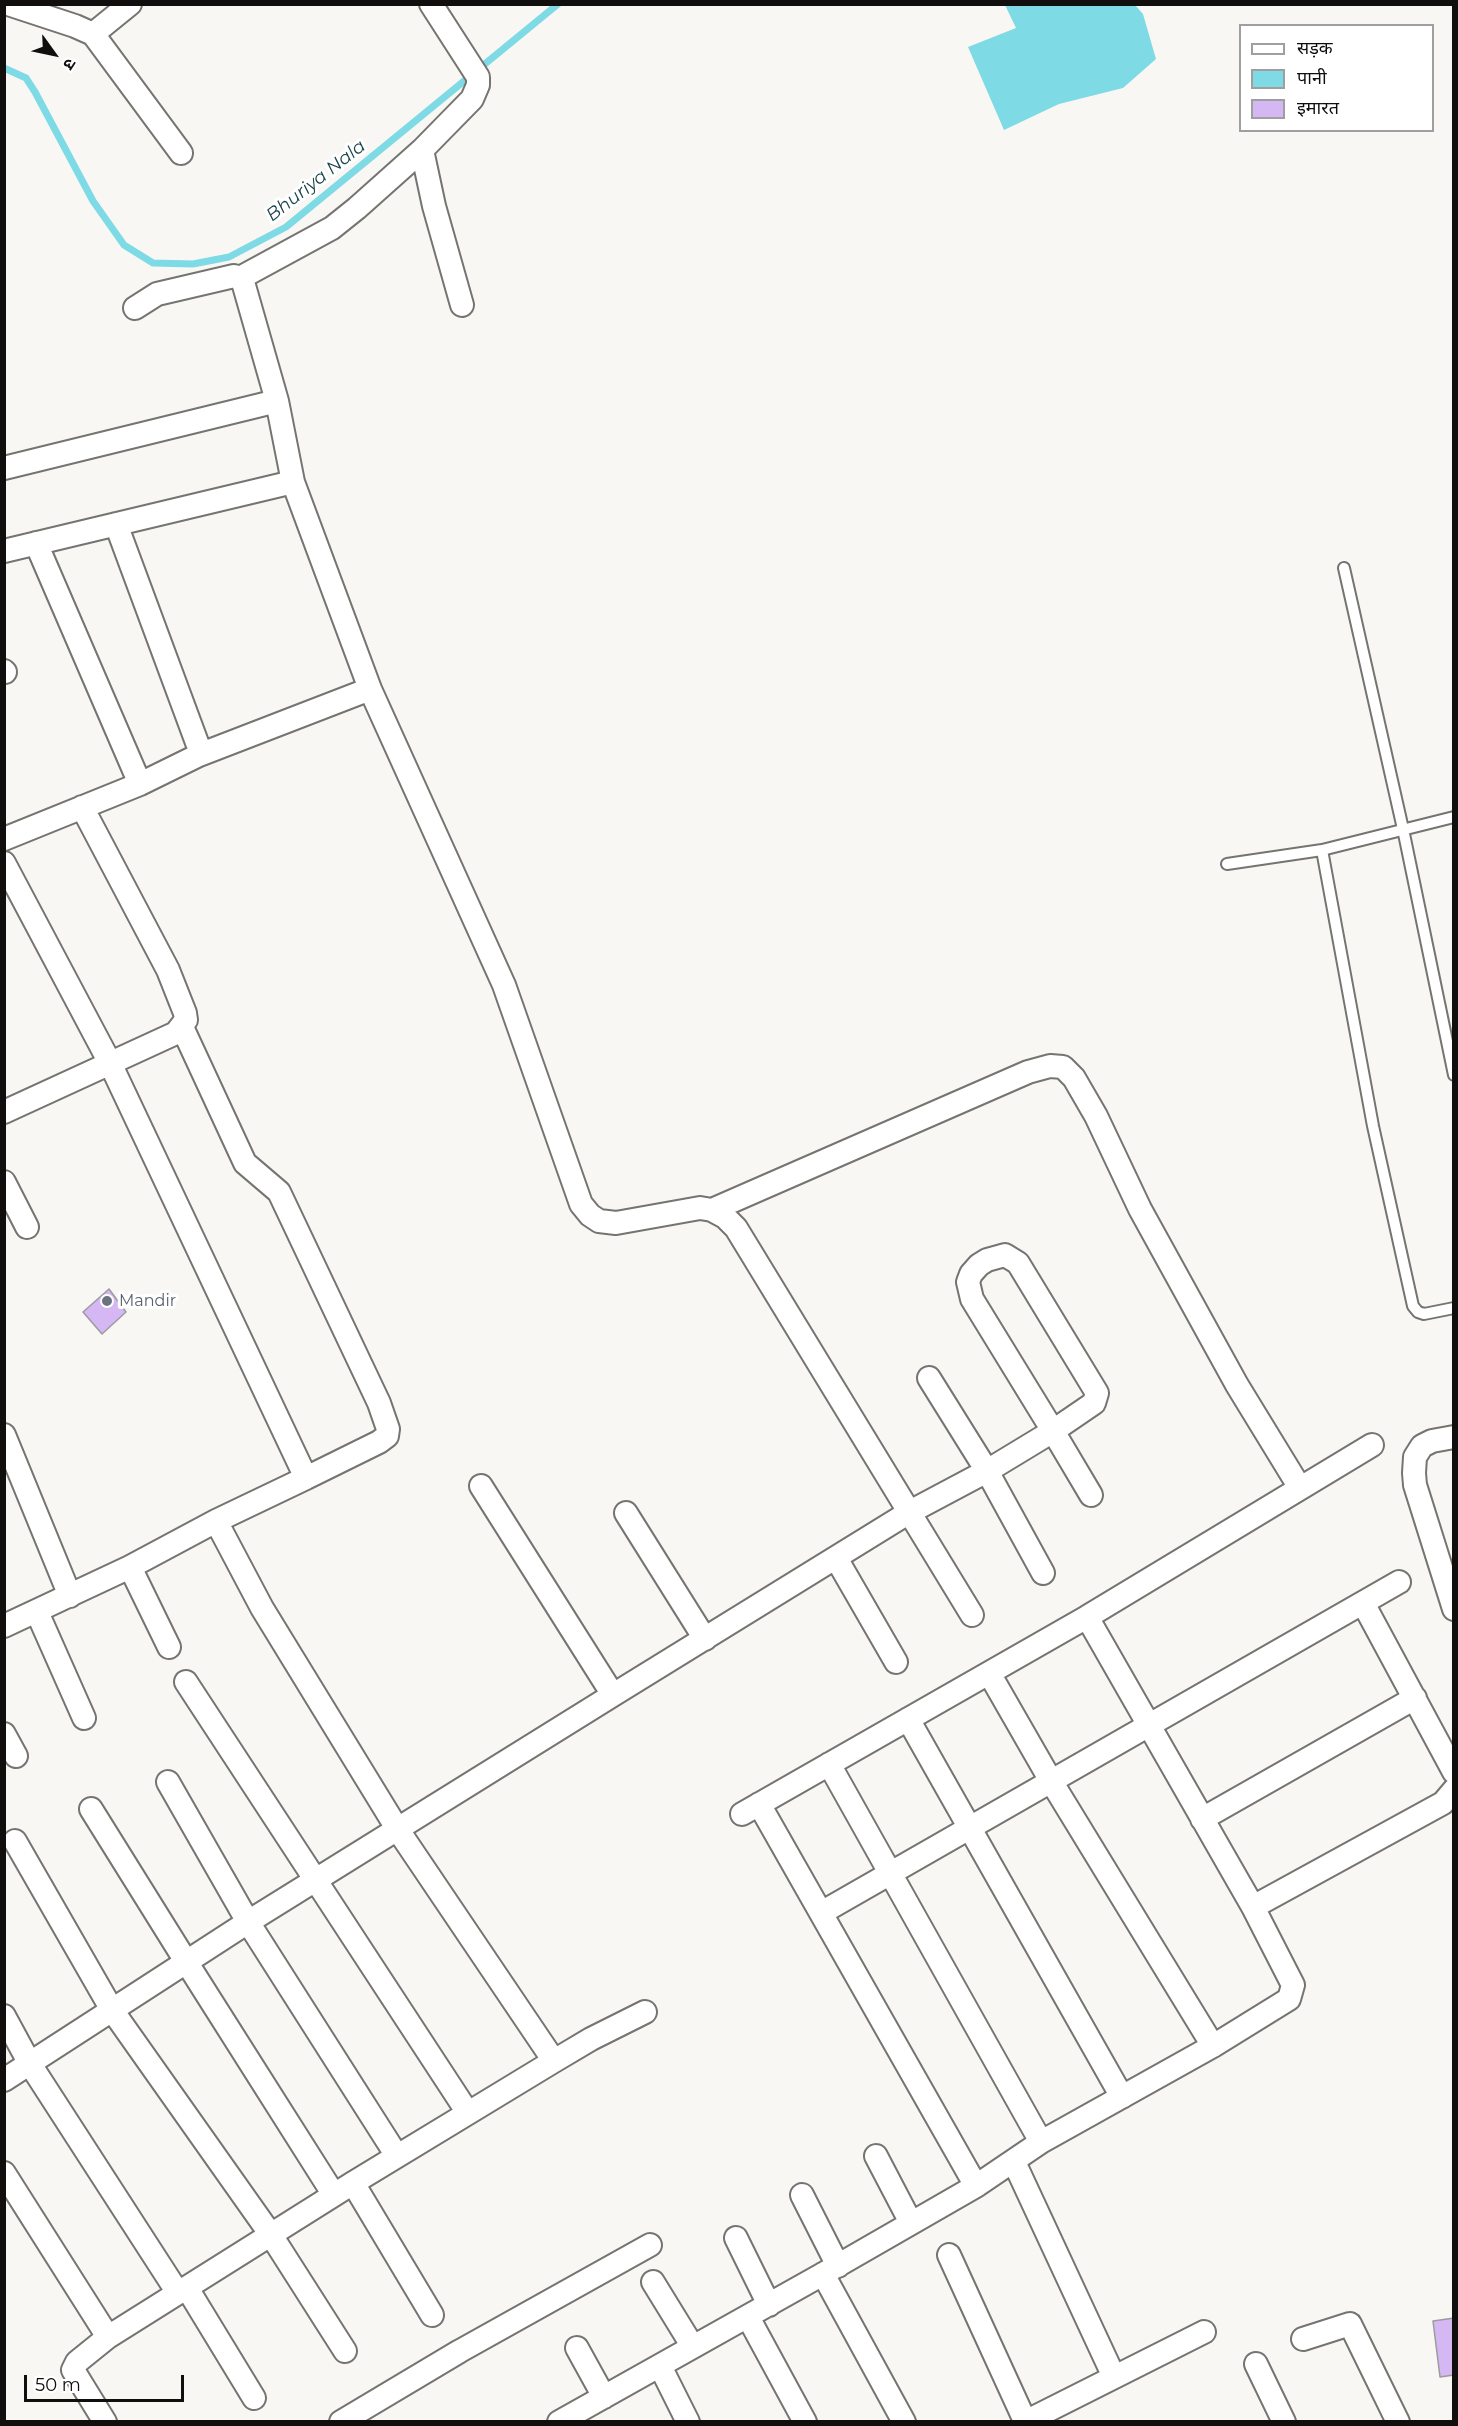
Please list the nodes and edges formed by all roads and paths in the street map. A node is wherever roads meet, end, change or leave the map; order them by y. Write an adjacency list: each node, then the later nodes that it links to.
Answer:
1 (8, 4): 4 (street)
2 (130, 4): 4 (street)
3 (430, 4): 5 (street)
4 (93, 34): 6 (street)
5 (422, 150): 7 (street); 8 (street)
6 (181, 153)
7 (240, 278): 9 (street); 10 (street)
8 (462, 305)
9 (135, 308)
10 (277, 401): 11 (street); 12 (street)
11 (4, 468)
12 (292, 482): 13 (street); 17 (street)
13 (116, 524): 14 (street); 18 (street)
14 (36, 543): 15 (street); 19 (street)
15 (4, 551)
16 (1344, 568): 22 (lane)
17 (370, 689): 18 (street); 32 (street)
18 (199, 755): 19 (street)
19 (140, 784): 20 (street)
20 (82, 807): 23 (street); 27 (street)
21 (1454, 817): 22 (lane)
22 (1403, 829): 24 (lane); 29 (lane)
23 (4, 839)
24 (1322, 850): 26 (lane); 34 (lane)
25 (4, 863): 28 (street)
26 (1227, 864)
27 (182, 1027): 28 (street); 41 (street)
28 (110, 1063): 30 (street); 41 (street)
29 (1454, 1075)
30 (4, 1113)
31 (4, 1182): 33 (street)
32 (712, 1210): 43 (street); 46 (street)
33 (27, 1227)
34 (1454, 1308)
35 (929, 1378): 40 (street)
36 (1053, 1431): 36 (street); 40 (street); 44 (street)
37 (4, 1434): 53 (street)
38 (1454, 1437): 48 (street)
39 (1372, 1445): 43 (street)
40 (987, 1471): 46 (street); 51 (street)
41 (306, 1478): 47 (street)
42 (481, 1486): 65 (street)
43 (1300, 1488): 58 (street)
44 (1091, 1495)
45 (626, 1513): 60 (street)
46 (908, 1513): 49 (street); 57 (street)
47 (216, 1521): 50 (street); 80 (street)
48 (1446, 1553): 55 (street)
49 (836, 1558): 60 (street); 62 (street)
50 (130, 1567): 53 (street); 61 (street)
51 (1043, 1573)
52 (1399, 1582): 54 (street)
53 (70, 1596): 56 (street)
54 (1363, 1603): 66 (street); 69 (street)
55 (1454, 1609)
56 (37, 1612): 59 (street); 67 (street)
57 (972, 1615)
58 (1087, 1617): 63 (street); 69 (street)
59 (4, 1626)
60 (705, 1639): 65 (street)
61 (169, 1647)
62 (896, 1662)
63 (989, 1673): 68 (street); 74 (street)
64 (186, 1682): 83 (street)
65 (613, 1695): 80 (street)
66 (1415, 1698): 73 (street); 78 (street)
67 (84, 1718)
68 (908, 1719): 72 (street); 79 (street)
69 (1148, 1726): 74 (street); 78 (street)
70 (4, 1734): 71 (street)
71 (16, 1756)
72 (829, 1764): 82 (street); 85 (street)
73 (1454, 1772)
74 (1051, 1781): 79 (street); 91 (street)
75 (168, 1782): 86 (street)
76 (1454, 1790): 84 (street)
77 (91, 1809): 87 (street)
78 (1202, 1819): 84 (street)
79 (970, 1828): 82 (street); 95 (street)
80 (398, 1830): 83 (street); 92 (street)
81 (15, 1841): 88 (street)
82 (890, 1873): 85 (street); 97 (street)
83 (315, 1881): 86 (street); 96 (street)
84 (1253, 1907): 91 (street)
85 (821, 1913): 102 (street)
86 (248, 1922): 87 (street); 98 (street)
87 (187, 1963): 88 (street); 103 (street)
88 (112, 2010): 93 (street); 106 (street)
89 (645, 2012): 92 (street)
90 (4, 2016): 93 (street)
91 (1213, 2046): 95 (street)
92 (554, 2061): 96 (street)
93 (30, 2064): 94 (street); 112 (street)
94 (4, 2079)
95 (1122, 2097): 97 (street)
96 (468, 2113): 98 (street)
97 (1041, 2142): 100 (street)
98 (397, 2156): 103 (street)
99 (876, 2156): 105 (street)
100 (1014, 2162): 102 (street); 124 (street)
101 (4, 2173): 117 (street)
102 (976, 2186): 105 (street)
103 (343, 2189): 106 (street); 114 (street)
104 (802, 2196): 110 (street)
105 (911, 2223): 110 (street)
106 (270, 2235): 112 (street); 121 (street)
107 (736, 2238): 113 (street)
108 (650, 2245): 129 (street)
109 (949, 2255): 133 (street)
110 (831, 2270): 113 (street); 132 (street)
111 (653, 2282): 119 (street)
112 (183, 2290): 117 (street); 126 (street)
113 (768, 2305): 115 (street)
114 (432, 2315)
115 (748, 2317): 119 (street); 131 (street)
116 (1204, 2332): 124 (street)
117 (108, 2337): 128 (street)
118 (1303, 2339): 135 (street)
119 (693, 2347): 123 (street)
120 (577, 2348): 125 (street)
121 (345, 2351)
122 (1256, 2364): 134 (street)
123 (660, 2366): 125 (street); 130 (street)
124 (1114, 2377): 133 (street)
125 (604, 2397): 127 (street)
126 (254, 2398)
127 (573, 2418)
128 (105, 2421)
129 (341, 2421)
130 (688, 2421)
131 (805, 2421)
132 (904, 2421)
133 (1025, 2421)
134 (1284, 2421)
135 (1398, 2421)

